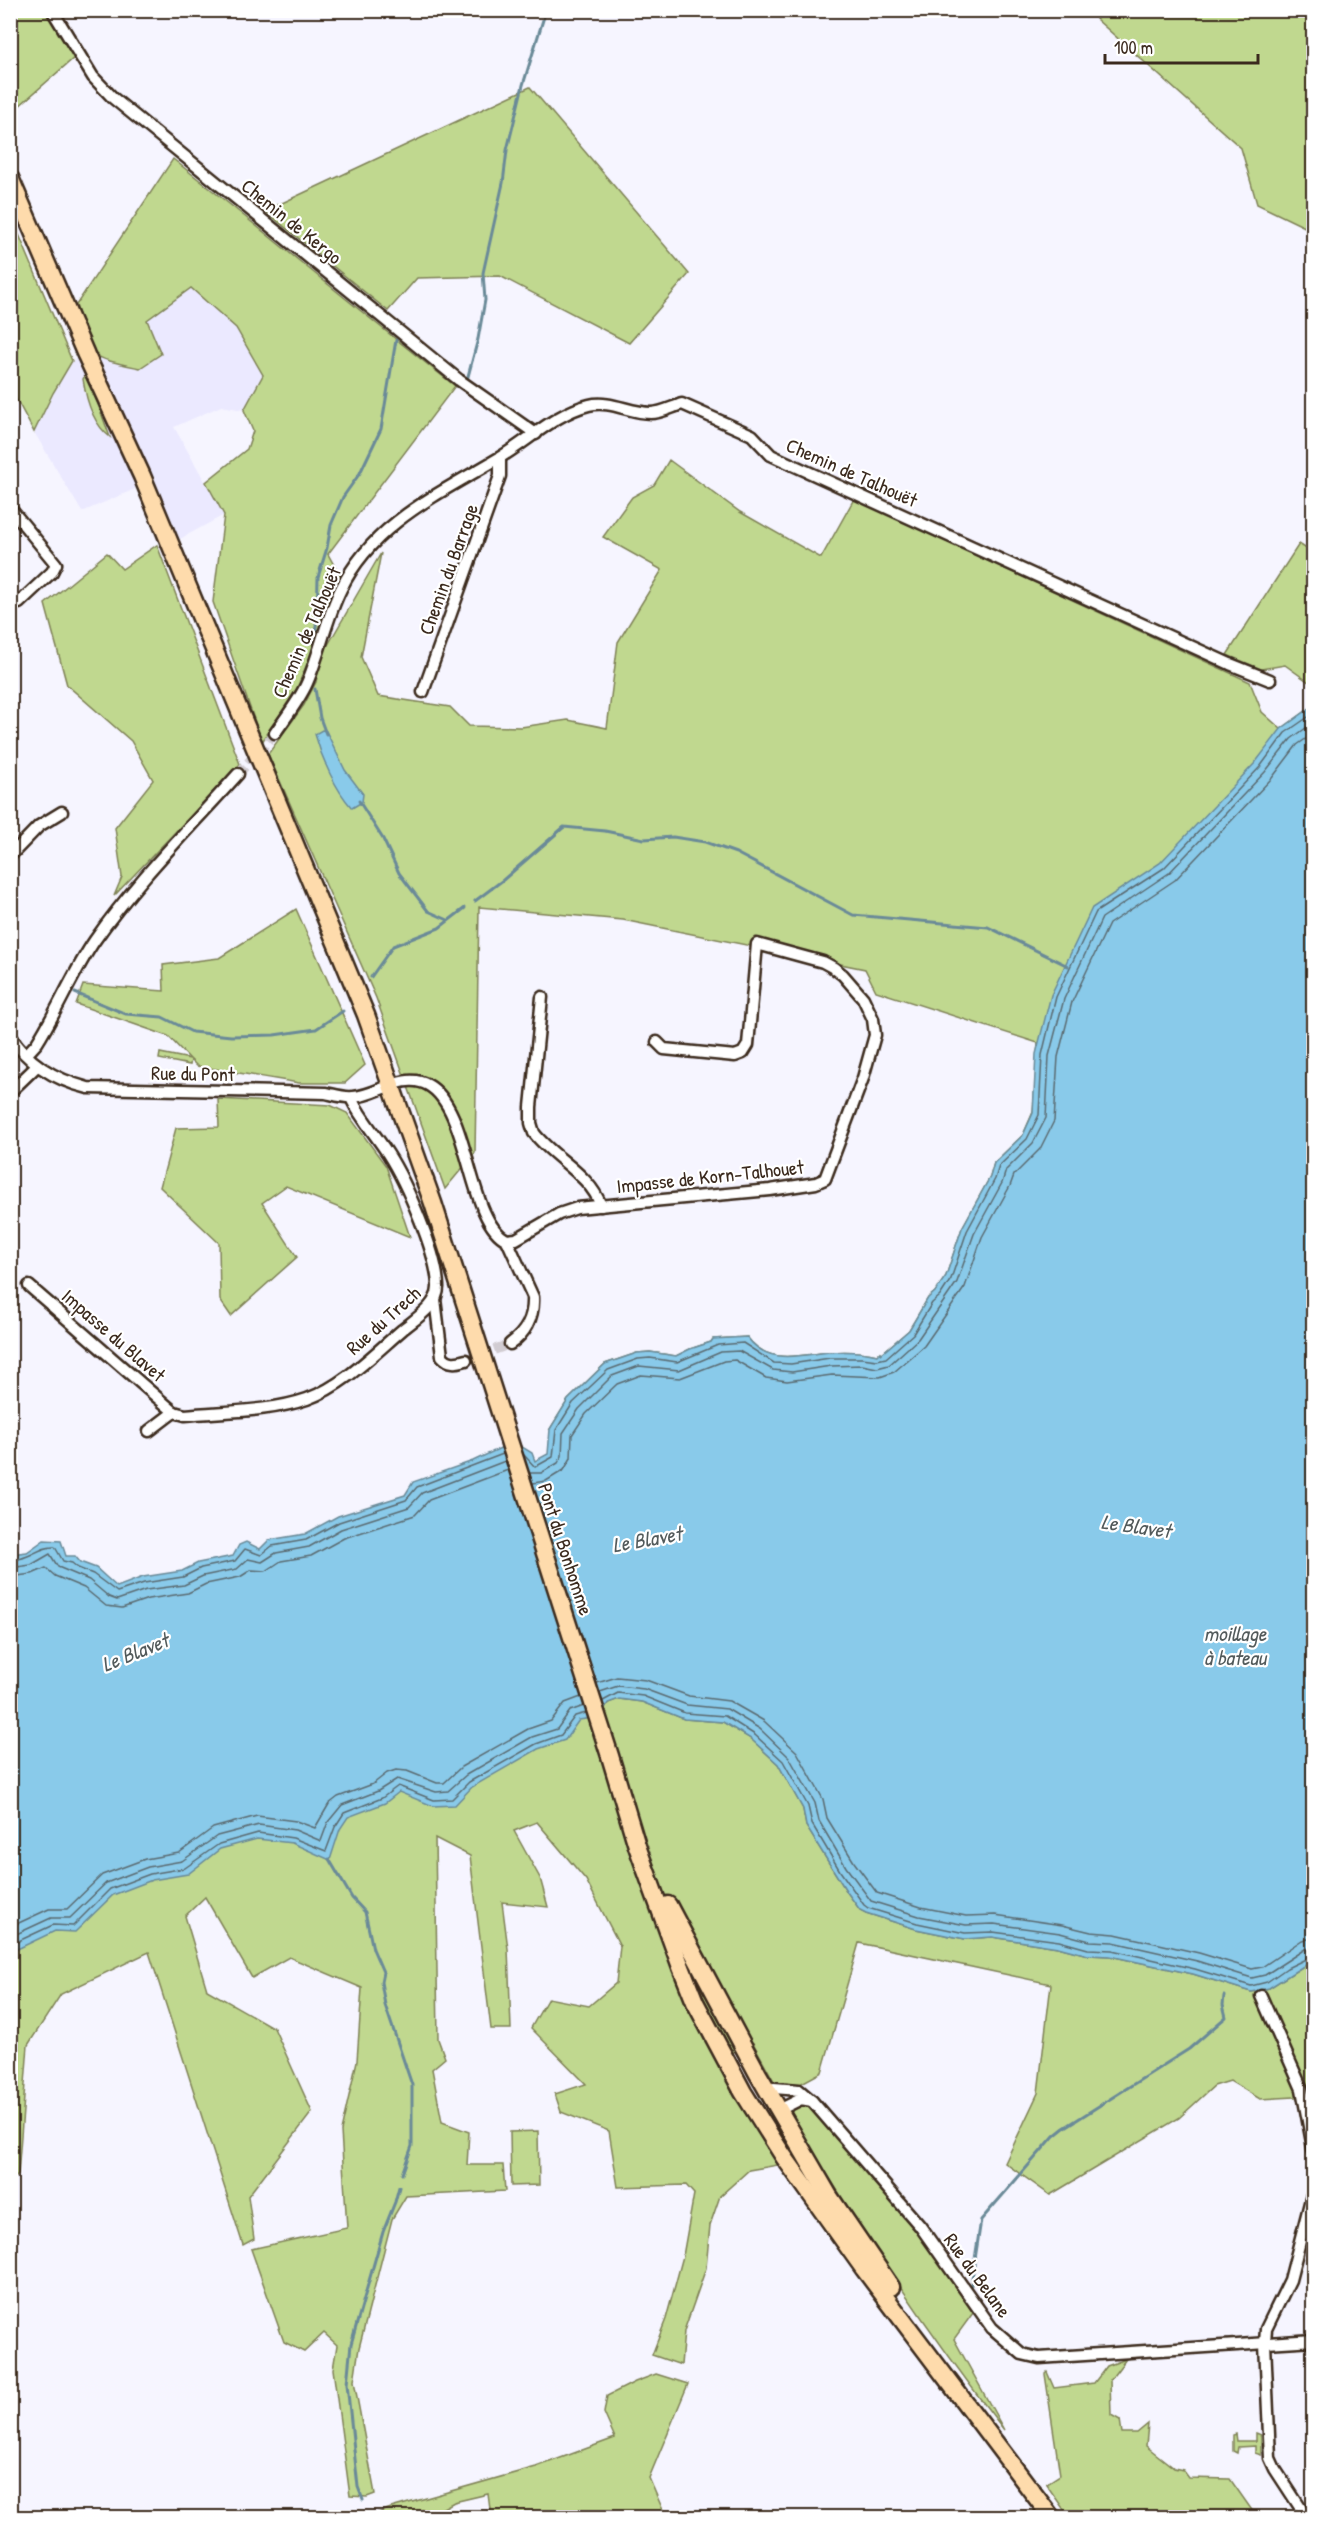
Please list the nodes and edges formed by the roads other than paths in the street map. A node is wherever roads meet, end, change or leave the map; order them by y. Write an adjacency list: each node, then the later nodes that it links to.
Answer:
1 (52, 10): 3 (street, Chemin de Kergo)
2 (10, 178): 18 (main road, Pont du Bonhomme)
3 (536, 434): 4 (street, Chemin de Talhouët); 7 (street, Chemin de Talhouët)
4 (500, 458): 8 (street, Chemin du Barrage); 9 (street, Chemin de Talhouët)
5 (10, 508): 6 (street)
6 (10, 601)
7 (1270, 680)
8 (423, 692)
9 (275, 733)
10 (238, 774): 16 (street)
11 (62, 812): 12 (street)
12 (10, 856)
13 (542, 997): 21 (street)
14 (10, 1035): 16 (street, Rue du Pont)
15 (657, 1042): 21 (street, Impasse de Korn-Talhouet)
16 (27, 1054): 17 (street, Rue du Pont)
17 (37, 1066): 19 (street); 20 (street, Rue du Pont)
18 (391, 1084): 20 (street, Rue du Pont); 22 (street); 29 (main road, Pont du Bonhomme)
19 (10, 1092)
20 (351, 1098): 24 (street, Rue du Trech)
21 (601, 1206): 22 (street, Impasse de Korn-Talhouet)
22 (507, 1240): 25 (street)
23 (29, 1286): 27 (street, Impasse du Blavet)
24 (435, 1299): 26 (street); 27 (street, Rue du Trech)
25 (510, 1344)
26 (466, 1360)
27 (174, 1412): 28 (street)
28 (149, 1431)
29 (610, 1756): 38 (main road); 39 (main road)
30 (1261, 1996): 34 (street)
31 (774, 2088): 32 (street, Rue du Belane)
32 (812, 2101): 33 (street); 37 (street, Rue du Belane)
33 (785, 2107)
34 (1314, 2153)
35 (1314, 2187): 37 (street)
36 (1314, 2340): 37 (street, Rue du Belane)
37 (1265, 2343): 40 (street)
38 (1052, 2517)
39 (1058, 2517)
40 (1307, 2517)

